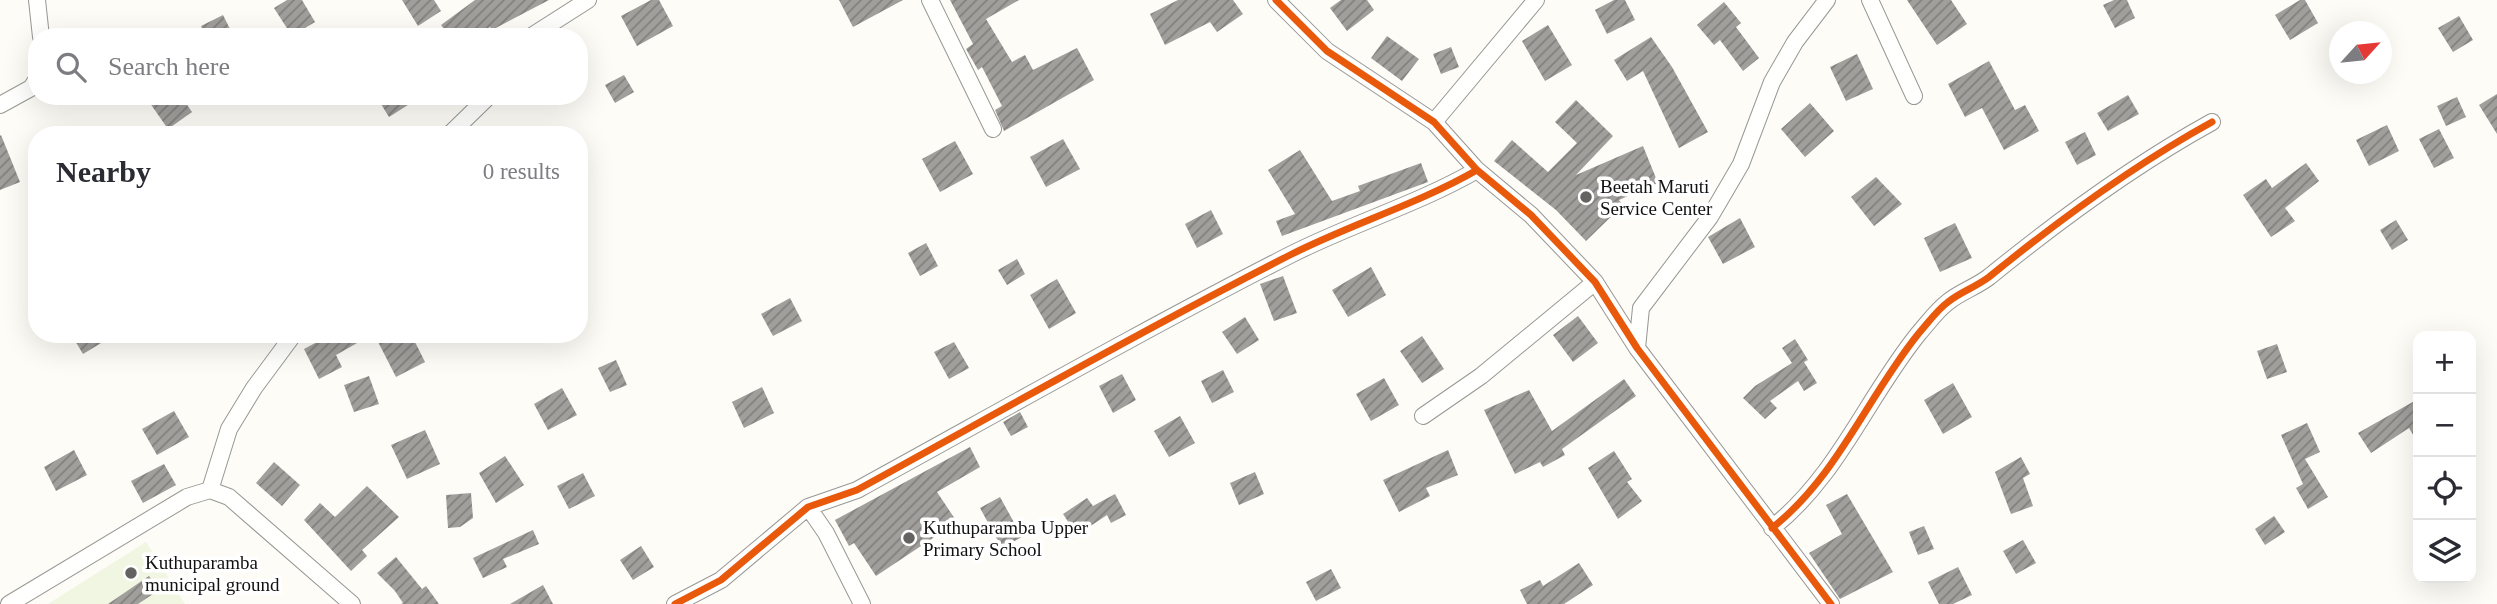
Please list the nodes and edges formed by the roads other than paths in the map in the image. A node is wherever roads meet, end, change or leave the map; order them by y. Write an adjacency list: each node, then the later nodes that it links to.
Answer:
1 (37, 0): 8 (street)
2 (588, 0): 9 (street)
3 (930, 0): 17 (street)
4 (1276, 0): 14 (street)
5 (1536, 0): 14 (street)
6 (1827, 0): 21 (street)
7 (1870, 0): 11 (street)
8 (40, 28)
9 (544, 28)
10 (28, 90): 12 (street)
11 (1914, 96)
12 (0, 105)
13 (480, 105): 16 (street)
14 (1434, 122): 18 (street)
15 (2212, 122): 25 (street)
16 (458, 126)
17 (993, 129)
18 (1478, 170): 19 (street); 24 (street)
19 (1595, 282): 21 (street); 22 (street)
20 (288, 343): 23 (street)
21 (1637, 348): 25 (street)
22 (1423, 416)
23 (210, 489): 26 (street); 27 (street)
24 (808, 507): 28 (street); 29 (street)
25 (1772, 528): 30 (street)
26 (9, 604)
27 (352, 604)
28 (675, 604)
29 (862, 604)
30 (1831, 604)

